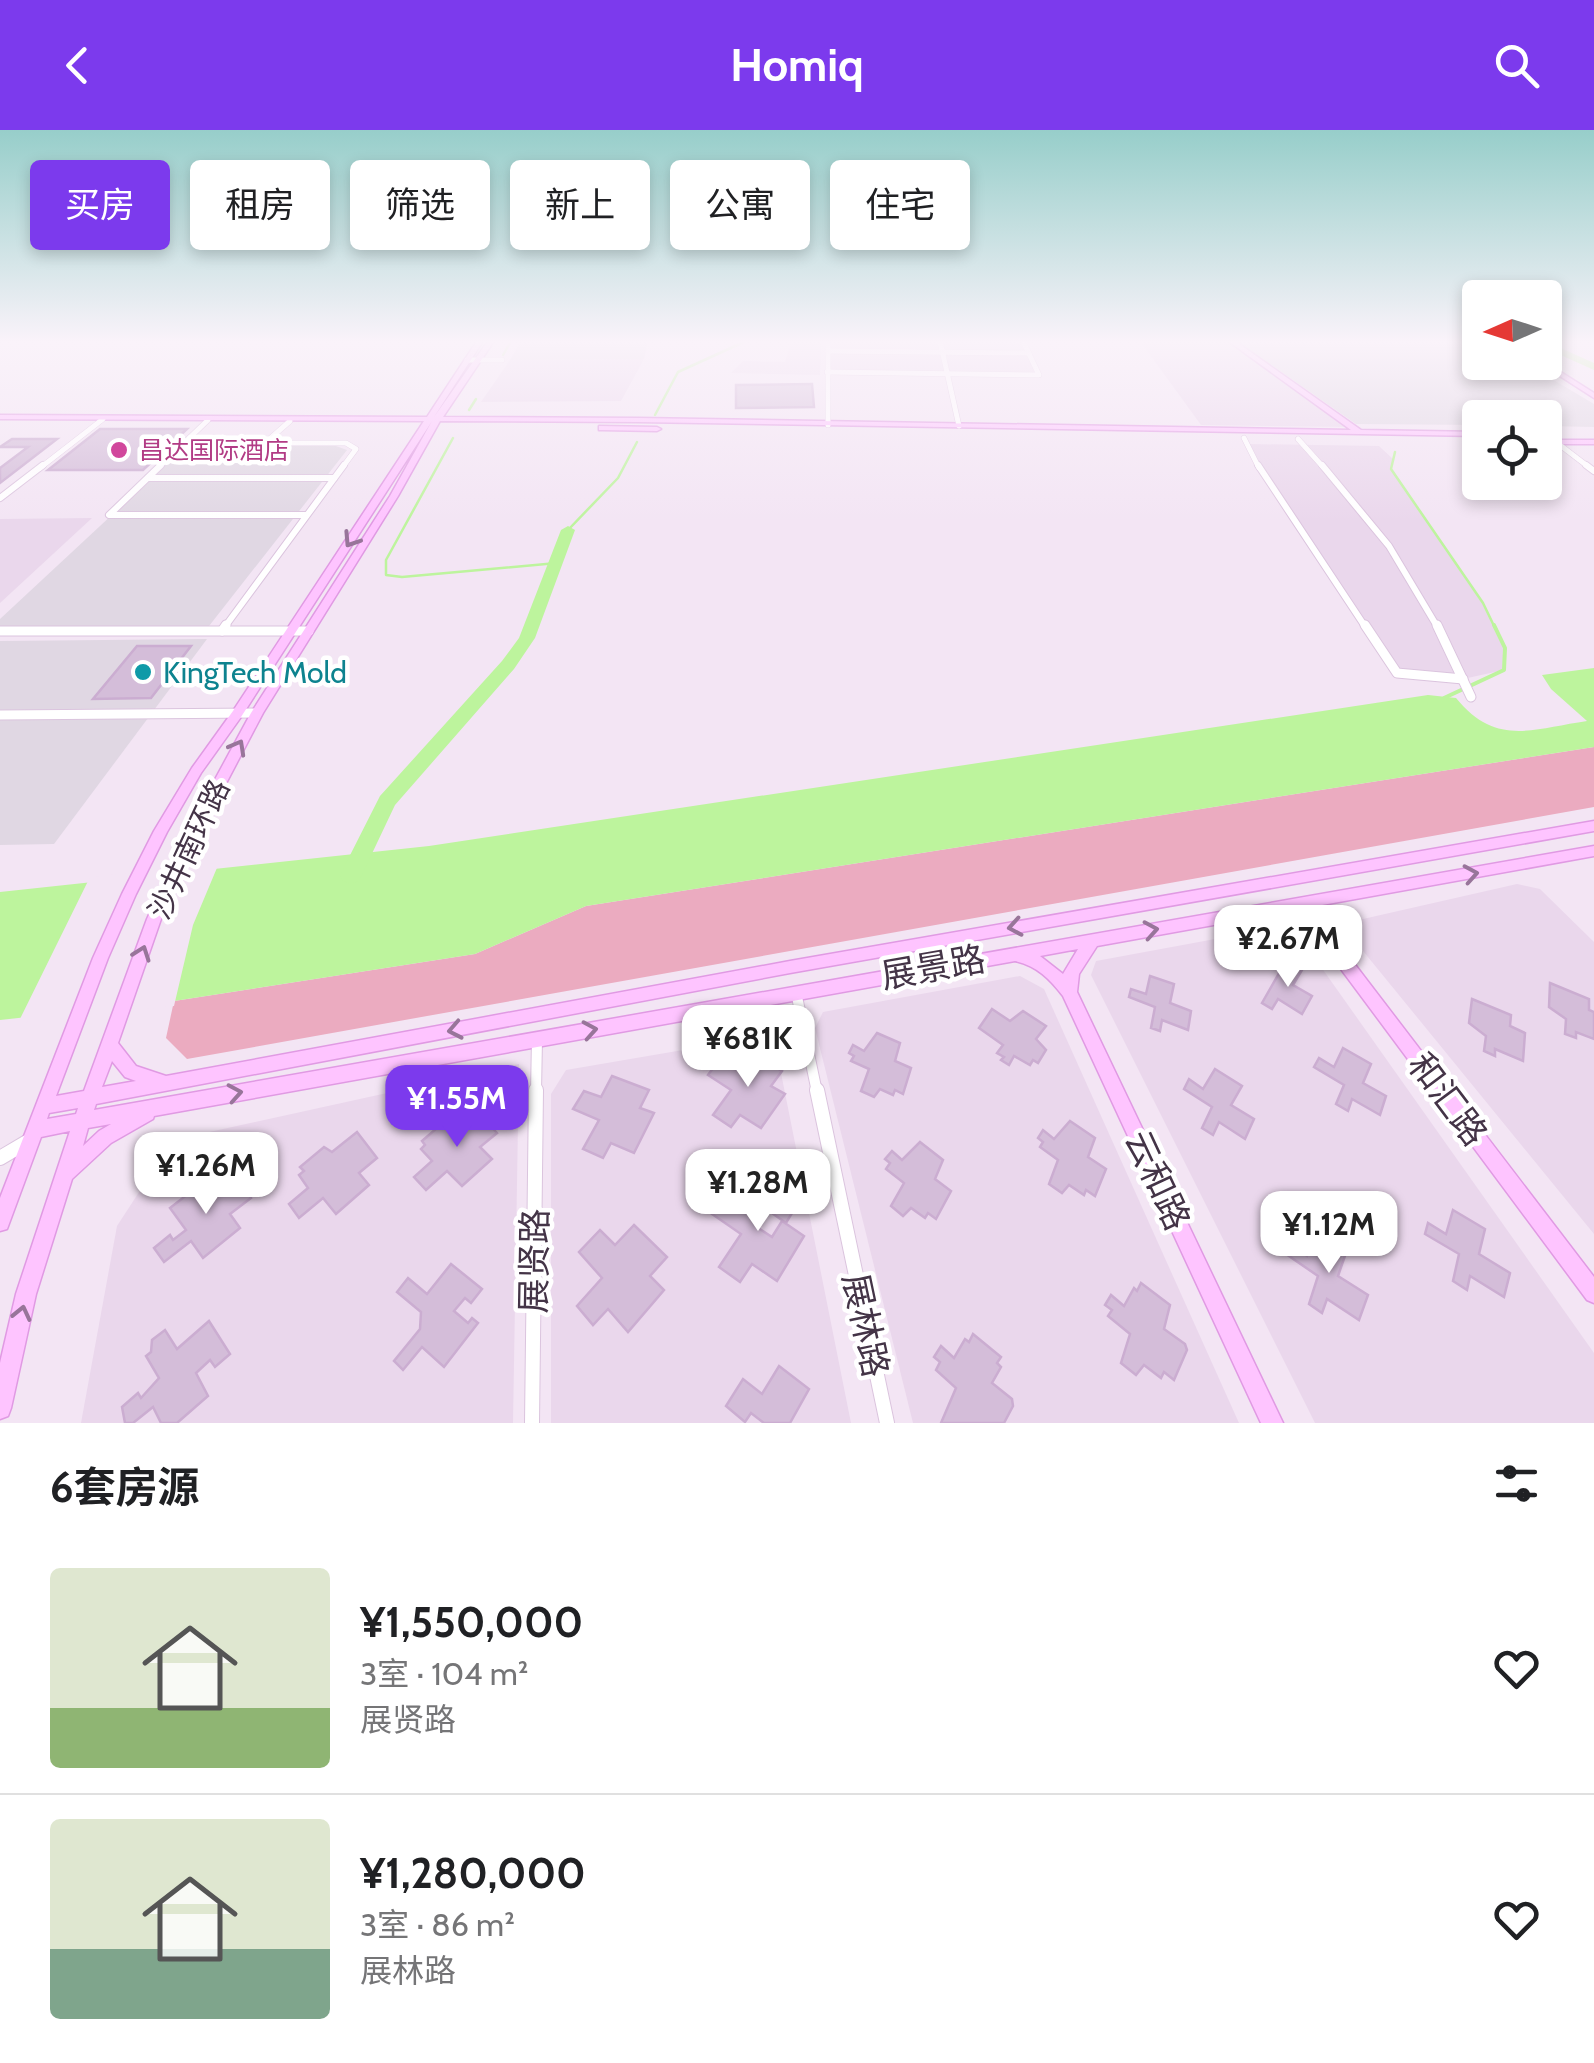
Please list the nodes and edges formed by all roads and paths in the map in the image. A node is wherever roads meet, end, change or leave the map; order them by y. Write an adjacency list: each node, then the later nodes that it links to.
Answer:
1 (445, 401): 5 (main road, 沙井南环路)
2 (828, 401): 11 (street)
3 (954, 401): 13 (street)
4 (1315, 401): 16 (main road)
5 (442, 406): 6 (main road); 12 (main road, 沙井南环路); 14 (main road)
6 (469, 420): 11 (main road); 12 (main road)
7 (0, 421): 8 (main road)
8 (98, 422): 9 (main road); 32 (street)
9 (205, 423): 10 (main road); 26 (street)
10 (286, 424): 14 (main road); 27 (street)
11 (828, 424): 13 (main road)
12 (429, 425): 14 (main road); 15 (main road); 23 (main road, 沙井南环路); 37 (main road, 沙井南环路)
13 (959, 426): 15 (main road)
14 (394, 427): 23 (main road)
15 (972, 430): 16 (main road); 20 (main road)
16 (1361, 434): 18 (main road)
17 (1594, 434): 19 (main road)
18 (1462, 437)
19 (1562, 437)
20 (1244, 438): 22 (main road); 38 (street)
21 (1462, 438): 22 (main road)
22 (1298, 439): 38 (street)
23 (412, 442): 36 (main road, 沙井南环路, one-way to 36)
24 (1562, 442): 25 (main road)
25 (1594, 442)
26 (183, 444): 27 (street); 30 (street)
27 (265, 444): 31 (street)
28 (1562, 447): 29 (street)
29 (1594, 471)
30 (148, 478): 31 (street); 33 (street)
31 (334, 478): 33 (street)
32 (0, 498)
33 (306, 516): 35 (street)
34 (0, 630): 35 (street)
35 (222, 631): 36 (street)
36 (291, 631): 37 (street); 41 (main road, 沙井南环路)
37 (309, 631): 40 (main road, 沙井南环路)
38 (1464, 680): 39 (street)
39 (1471, 698)
40 (258, 713): 41 (street); 51 (main road, 沙井南环路, one-way to 40)
41 (237, 714): 42 (street); 54 (main road, 沙井南环路)
42 (0, 715)
43 (1594, 826): 52 (main road, 展景路, one-way to 52)
44 (1594, 851): 45 (main road, 展景路, one-way to 44)
45 (1301, 904): 46 (main road, 展景路, one-way to 45); 62 (main road, 和汇路)
46 (1093, 940): 47 (main road, 展景路); 49 (main road)
47 (1010, 954): 48 (main road, 展景路); 49 (main road)
48 (796, 992): 50 (main road, 展景路, one-way to 48); 65 (street, 展林路)
49 (1069, 992): 66 (main road, 云和路)
50 (536, 1039): 55 (main road, 展景路, one-way to 50); 64 (street, 展贤路)
51 (109, 1045): 52 (main road); 53 (main road, 沙井南环路)
52 (167, 1083): 53 (main road, 展景路)
53 (90, 1098): 54 (main road, 展景路); 56 (main road, 沙井南环路)
54 (44, 1106): 57 (main road, 沙井南环路)
55 (158, 1107): 56 (main road, 展景路); 59 (main road)
56 (82, 1120): 57 (main road, 展景路); 59 (main road, 沙井南环路)
57 (34, 1133): 58 (street); 60 (main road, 沙井南环路)
58 (0, 1158)
59 (65, 1174): 63 (main road, 沙井南环路, one-way to 59)
60 (4, 1198): 61 (main road, 沙井南环路)
61 (0, 1222)
62 (1594, 1293)
63 (0, 1408)
64 (532, 1423)
65 (887, 1423)
66 (1272, 1423)

